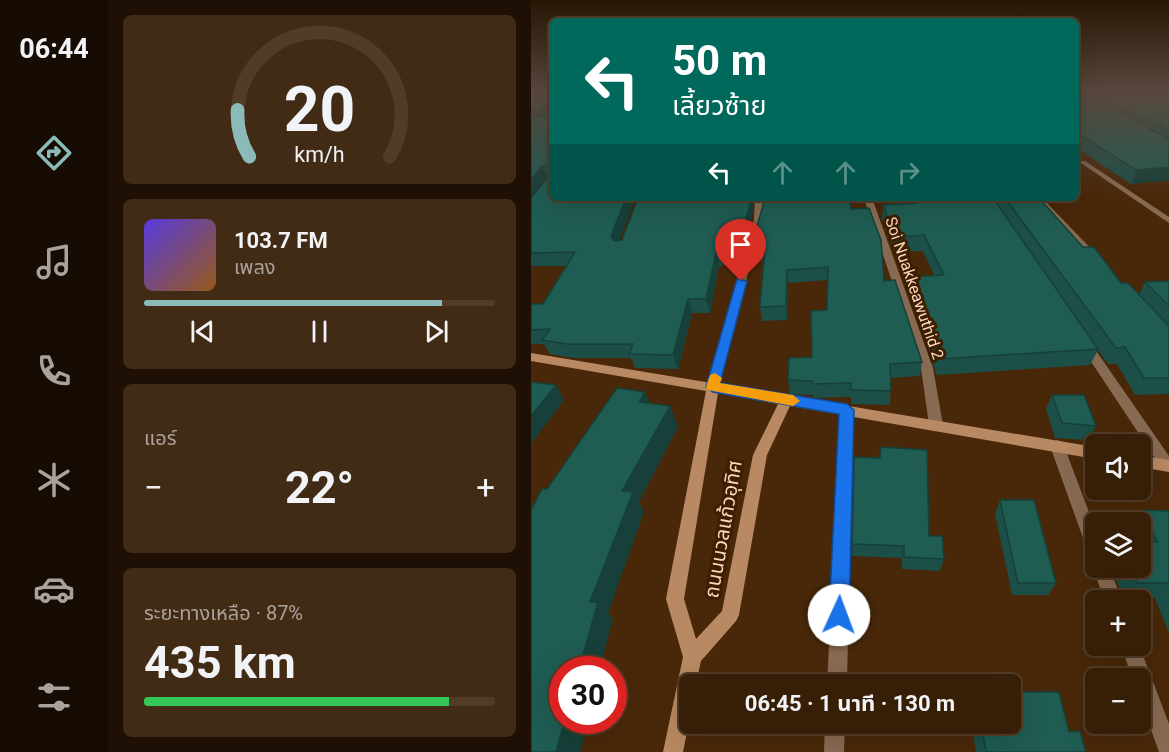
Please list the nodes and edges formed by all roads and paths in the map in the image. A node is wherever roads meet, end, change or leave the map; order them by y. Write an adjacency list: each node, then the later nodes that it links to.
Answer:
1 (1083, 162): 5 (street)
2 (759, 201): 9 (street)
3 (870, 201): 12 (street, Soi Nuakkeawuthid 2)
4 (1041, 201): 6 (street)
5 (1169, 221)
6 (1104, 268)
7 (1077, 332): 16 (street)
8 (531, 357): 9 (street)
9 (713, 387): 10 (street); 19 (street, ถนนนวลแก้วอุทิศ)
10 (786, 400): 11 (street); 19 (street, ถนนนวลแก้วอุทิศ)
11 (847, 410): 12 (street); 20 (street)
12 (936, 425): 13 (street)
13 (1057, 446): 14 (street); 17 (street)
14 (1085, 451)
15 (1151, 463): 16 (street)
16 (1169, 466)
17 (1085, 522)
18 (1134, 656): 24 (street)
19 (692, 657): 22 (street, ถนนนวลแก้วอุทิศ)
20 (837, 674)
21 (835, 734): 23 (street)
22 (673, 752)
23 (834, 752)
24 (1169, 752)

